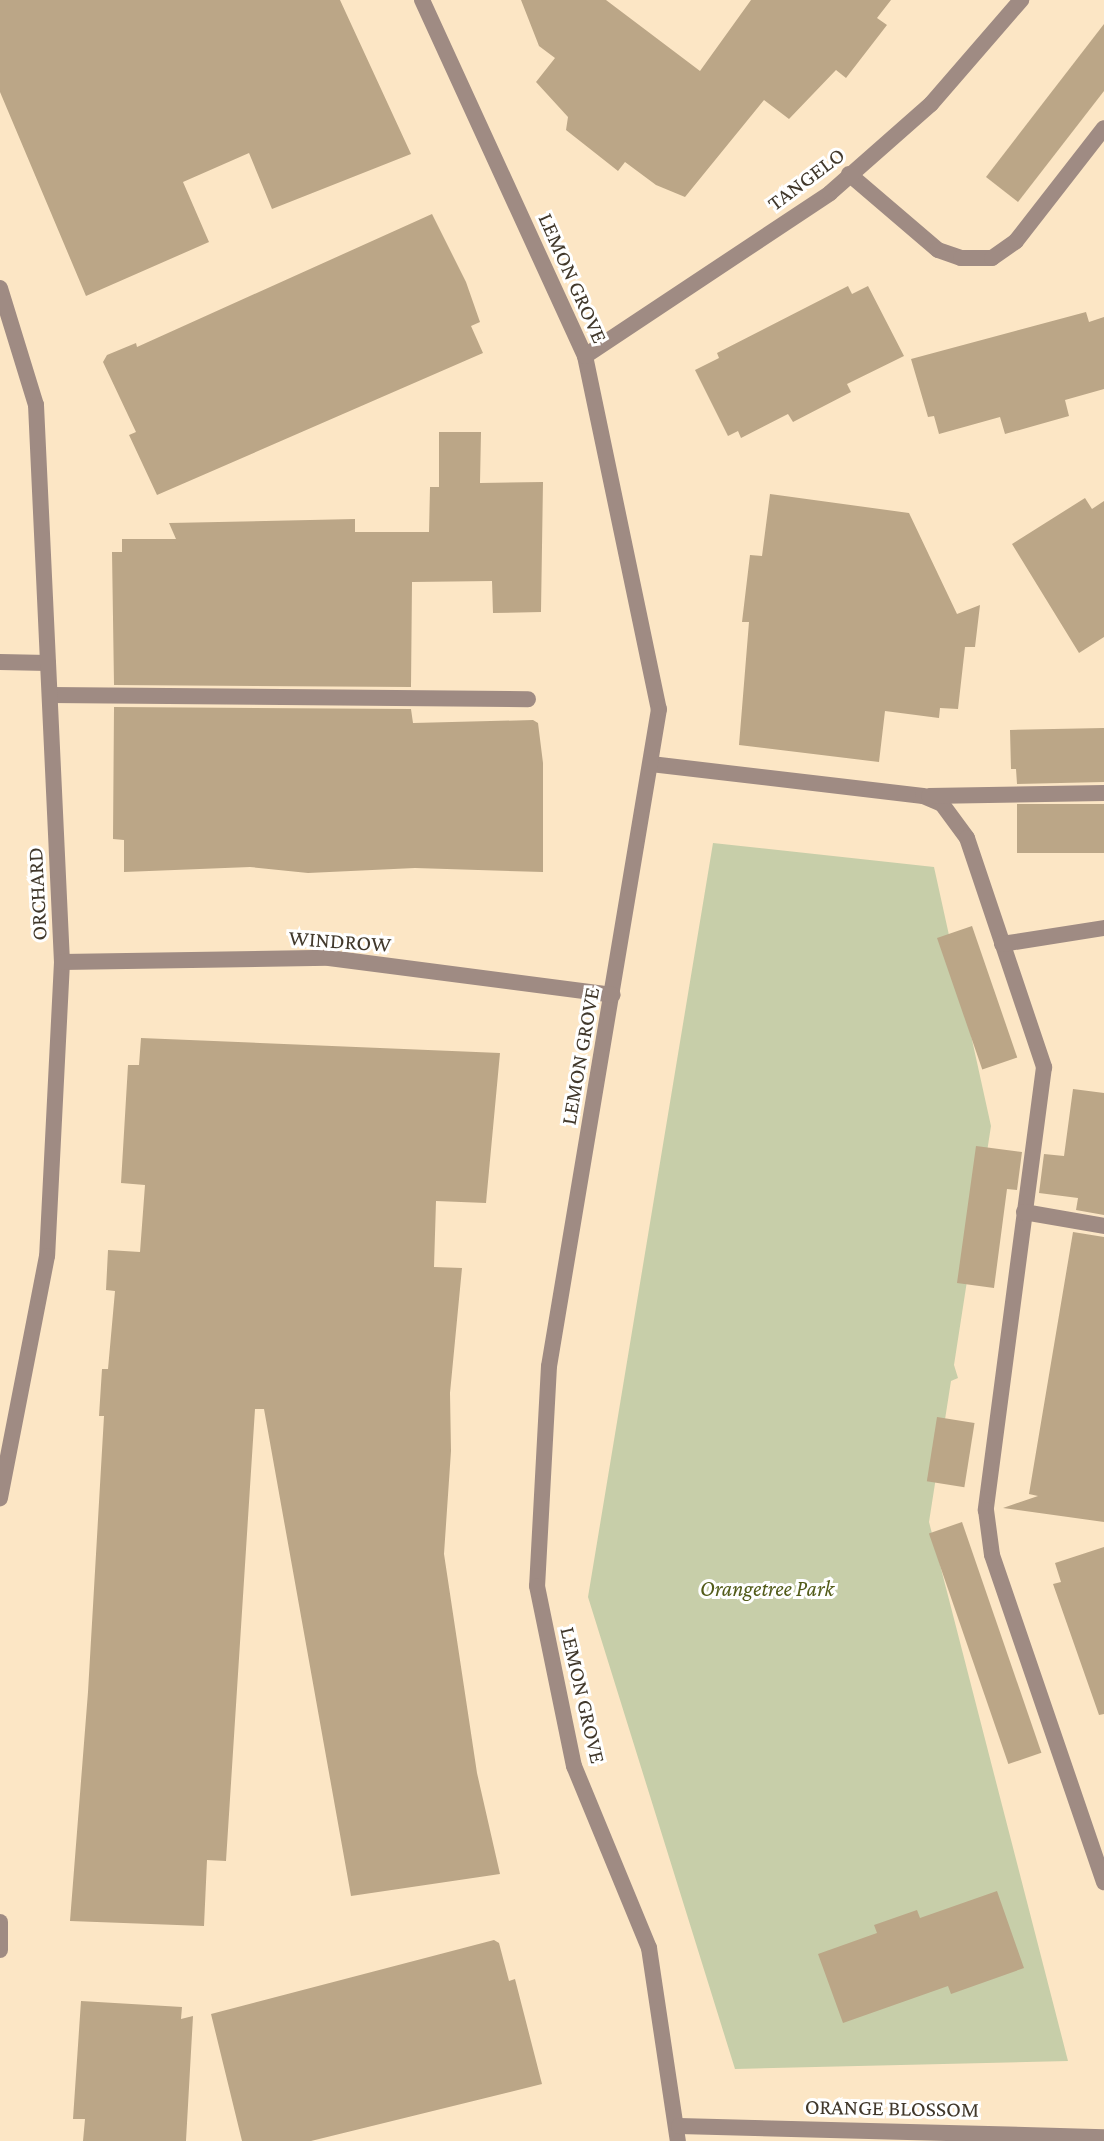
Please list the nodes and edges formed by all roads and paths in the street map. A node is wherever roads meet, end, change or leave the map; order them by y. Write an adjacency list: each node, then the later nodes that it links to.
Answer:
1 (422, 0): 6 (street, LEMON GROVE)
2 (1021, 0): 4 (street, TANGELO)
3 (1104, 128): 4 (street)
4 (849, 174): 6 (street, TANGELO)
5 (0, 288): 8 (street, ORCHARD)
6 (585, 356): 11 (street, LEMON GROVE)
7 (0, 662): 8 (street)
8 (48, 663): 9 (street, ORCHARD)
9 (50, 695): 10 (street); 16 (street, ORCHARD)
10 (528, 699)
11 (651, 764): 13 (street); 17 (street, LEMON GROVE)
12 (1104, 793): 13 (street)
13 (923, 796): 15 (street)
14 (1104, 928): 15 (street)
15 (1002, 944): 18 (street)
16 (62, 962): 17 (street, WINDROW); 20 (street, ORCHARD)
17 (613, 995): 24 (street, LEMON GROVE)
18 (1024, 1212): 19 (street); 21 (street)
19 (1104, 1226)
20 (0, 1498)
21 (1104, 1882)
22 (0, 1922): 23 (street)
23 (0, 1950)
24 (678, 2134): 25 (street, ORANGE BLOSSOM)
25 (1104, 2137)

